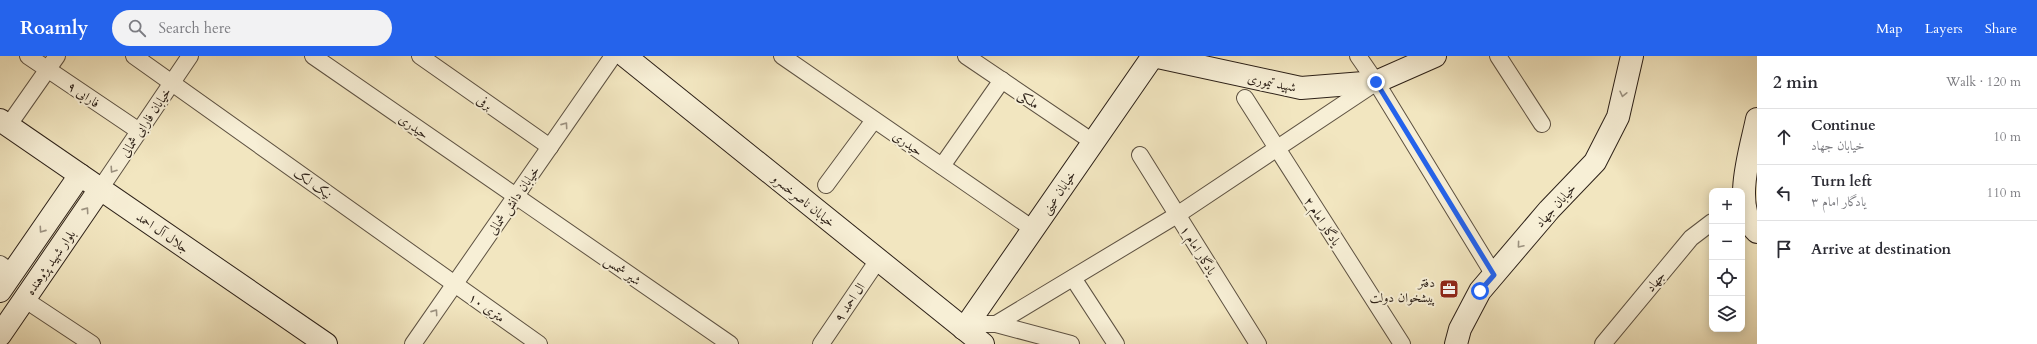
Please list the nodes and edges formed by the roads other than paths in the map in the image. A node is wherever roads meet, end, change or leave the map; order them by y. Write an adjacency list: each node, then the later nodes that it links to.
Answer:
1 (28, 56): 15 (street, فارابی ۹)
2 (134, 56): 18 (street, نیک لک)
3 (190, 56): 18 (street, خیابان فارابی شمالی)
4 (313, 56): 34 (street, حیدری)
5 (420, 56): 26 (street, برفی)
6 (613, 56): 26 (street, خیابان دانش شمالی, one-way to 6)
7 (625, 56): 40 (street, خیابان ناصرخسرو)
8 (782, 56): 21 (street, حیدری)
9 (966, 56): 16 (street, ملکی)
10 (1153, 56): 17 (street, شهید تیموری); 25 (street, خیابان عینی)
11 (1358, 56): 17 (street)
12 (1435, 56): 17 (street, شهید تیموری)
13 (1498, 56): 23 (street)
14 (1632, 56): 42 (street, خیابان جهاد, one-way to 42)
15 (52, 62): 22 (street); 24 (street, فارابی ۹)
16 (1002, 80): 25 (street, ملکی); 29 (street)
17 (1376, 82): 27 (street); 42 (street)
18 (172, 83): 24 (street, خیابان فارابی شمالی); 44 (street, نیک لک)
19 (1245, 98): 27 (street, یادگار امام ۲)
20 (1757, 119): 32 (street)
21 (874, 120): 29 (street, حیدری); 31 (street)
22 (4, 123): 30 (street, جلال آل احمد)
23 (1542, 124)
24 (139, 131): 33 (street, خیابان فارابی شمالی, one-way to 33)
25 (1093, 142): 38 (street, خیابان عینی)
26 (550, 147): 34 (street, خیابان دانش شمالی)
27 (1277, 149): 36 (street); 60 (street, یادگار امام ۲)
28 (1140, 155): 36 (street, یادگار امام ۱)
29 (942, 166): 38 (street, حیدری)
30 (80, 175): 33 (street, جلال آل احمد); 41 (street, بلوار شهید پژوهنده, one-way to 41)
31 (826, 185)
32 (1743, 188)
33 (100, 189): 46 (street, بلوار شهید پژوهنده, one-way to 33); 51 (street, جلال آل احمد)
34 (516, 196): 44 (street, خیابان دانش شمالی); 54 (street, شیر شمس)
35 (1745, 211): 39 (street)
36 (1177, 215): 43 (street); 59 (street, یادگار امام ۱)
37 (1709, 224): 62 (street, جهاد)
38 (1033, 229): 48 (street, خیابان عینی)
39 (1757, 232)
40 (878, 260): 48 (street, خیابان ناصرخسرو); 55 (street, ال احمد ۹)
41 (6, 268): 45 (street, بلوار شهید پژوهنده)
42 (1494, 275): 61 (street, خیابان جهاد)
43 (1073, 278): 47 (street); 58 (street)
44 (455, 284): 52 (street, خیابان دانش شمالی, one-way to 44); 53 (street, ۱۰ متری)
45 (0, 291)
46 (24, 299): 49 (street, بلوار شهید پژوهنده); 50 (street)
47 (996, 324): 48 (street); 57 (street)
48 (966, 326): 56 (street, خیابان ناصرخسرو)
49 (0, 335)
50 (92, 344)
51 (326, 344)
52 (413, 344)
53 (539, 344)
54 (730, 344)
55 (821, 344)
56 (983, 344)
57 (1071, 344)
58 (1116, 344)
59 (1258, 344)
60 (1402, 344)
61 (1456, 344)
62 (1603, 344)

